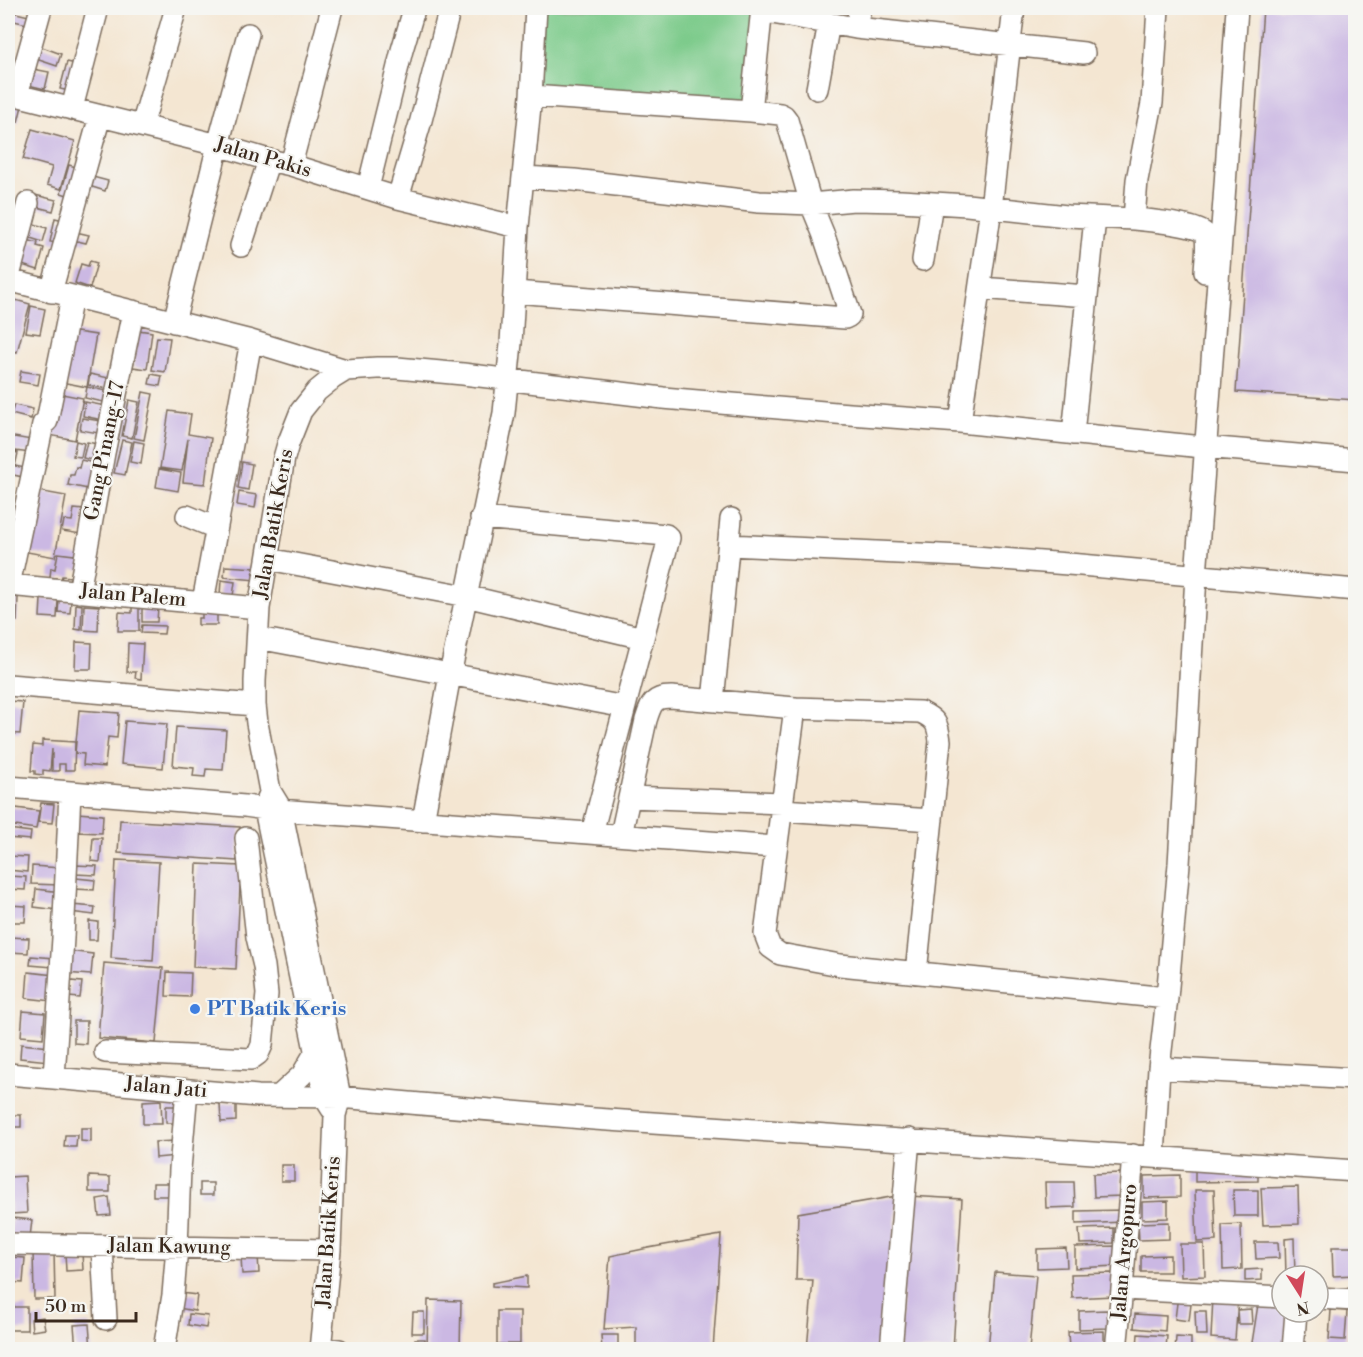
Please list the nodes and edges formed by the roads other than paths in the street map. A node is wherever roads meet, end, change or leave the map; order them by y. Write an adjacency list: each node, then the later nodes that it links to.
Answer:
1 (41, 8): 18 (street)
2 (98, 8): 20 (street)
3 (176, 8): 23 (street)
4 (332, 8): 26 (street)
5 (536, 8): 19 (street)
6 (1014, 8): 15 (street)
7 (1158, 8): 35 (street)
8 (1237, 8): 46 (street)
9 (762, 9): 13 (street); 21 (street)
10 (406, 10): 11 (street); 28 (street)
11 (448, 18): 29 (street)
12 (858, 18): 13 (street); 15 (street)
13 (829, 23): 17 (street)
14 (248, 34): 24 (street)
15 (1009, 46): 16 (street); 33 (street)
16 (1084, 53)
17 (817, 88)
18 (12, 94): 20 (street, Jalan Pakis)
19 (531, 96): 21 (street); 27 (street)
20 (72, 108): 22 (street, Jalan Pakis)
21 (752, 111): 32 (street)
22 (100, 116): 23 (street, Jalan Pakis); 42 (street)
23 (142, 126): 24 (street, Jalan Pakis)
24 (218, 145): 25 (street, Jalan Pakis); 45 (street)
25 (269, 160): 26 (street, Jalan Pakis); 37 (street)
26 (291, 165): 28 (street, Jalan Pakis)
27 (524, 177): 32 (street); 36 (street)
28 (368, 188): 29 (street, Jalan Pakis)
29 (398, 198): 36 (street, Jalan Pakis)
30 (28, 203): 39 (street)
31 (932, 203): 32 (street); 33 (street); 38 (street)
32 (811, 204): 41 (street)
33 (991, 208): 34 (street); 40 (street)
34 (1095, 218): 35 (street); 43 (street)
35 (1134, 219): 46 (street)
36 (518, 227): 41 (street)
37 (241, 246)
38 (923, 260)
39 (8, 280): 42 (street)
40 (980, 288): 43 (street); 50 (street)
41 (515, 292): 49 (street)
42 (62, 294): 44 (street); 61 (street)
43 (1087, 296): 51 (street)
44 (133, 311): 45 (street); 63 (street, Gang Pinang-17)
45 (174, 322): 47 (street)
46 (1207, 335): 52 (street, Jalan Argopuro)
47 (251, 341): 48 (street); 57 (street)
48 (346, 370): 49 (street); 59 (street, Jalan Batik Keris)
49 (508, 379): 50 (street); 55 (street)
50 (960, 422): 51 (street)
51 (1073, 434): 52 (street)
52 (1199, 447): 53 (street); 60 (street, Jalan Argopuro)
53 (1356, 460)
54 (187, 516): 57 (street)
55 (481, 518): 64 (street); 68 (street)
56 (731, 519): 58 (street)
57 (216, 528): 65 (street)
58 (729, 545): 60 (street); 71 (street)
59 (268, 559): 64 (street); 66 (street, Jalan Batik Keris)
60 (1196, 576): 62 (street); 88 (street, Jalan Argopuro)
61 (8, 585): 63 (street, Jalan Palem)
62 (1356, 590)
63 (79, 592): 65 (street, Jalan Palem)
64 (466, 596): 68 (street); 69 (street)
65 (203, 602): 66 (street, Jalan Palem)
66 (259, 608): 67 (street, Jalan Batik Keris)
67 (258, 638): 69 (street); 72 (street, Jalan Batik Keris)
68 (644, 638): 73 (street)
69 (450, 675): 73 (street); 80 (street)
70 (8, 685): 72 (street)
71 (713, 701): 74 (street); 77 (street)
72 (255, 705): 78 (street, Jalan Batik Keris)
73 (625, 707): 82 (street)
74 (795, 708): 79 (street); 81 (street)
75 (8, 787): 76 (street)
76 (70, 793): 78 (street); 94 (street)
77 (630, 797): 79 (street); 83 (street)
78 (272, 803): 80 (street); 87 (street, Jalan Batik Keris)
79 (783, 806): 81 (street); 85 (street)
80 (423, 820): 82 (street)
81 (932, 820): 86 (street)
82 (592, 833): 83 (street)
83 (621, 835): 85 (street)
84 (246, 838): 91 (street)
85 (776, 846): 86 (street)
86 (916, 974): 88 (street)
87 (308, 980): 90 (street); 98 (street)
88 (1167, 998): 92 (street, Jalan Argopuro)
89 (105, 1052): 91 (street)
90 (315, 1053): 97 (street); 98 (street)
91 (180, 1055): 96 (street)
92 (1159, 1068): 95 (street); 100 (street, Jalan Argopuro)
93 (8, 1074): 94 (street, Jalan Jati)
94 (54, 1077): 96 (street, Jalan Jati)
95 (1356, 1079)
96 (182, 1089): 97 (street, Jalan Jati); 104 (street)
97 (279, 1096): 98 (street, Jalan Jati)
98 (334, 1103): 99 (street, Jalan Jati); 105 (street, Jalan Batik Keris)
99 (909, 1139): 100 (street, Jalan Jati); 114 (street)
100 (1143, 1156): 101 (street, Jalan Jati); 106 (street, Jalan Argopuro)
101 (1356, 1170)
102 (8, 1244): 103 (street, Jalan Kawung)
103 (102, 1246): 104 (street, Jalan Kawung); 110 (street)
104 (177, 1247): 105 (street, Jalan Kawung); 113 (street)
105 (330, 1250): 112 (street, Jalan Batik Keris)
106 (1122, 1289): 107 (street); 115 (street, Jalan Argopuro)
107 (1270, 1296)
108 (1330, 1299): 109 (street)
109 (1356, 1300)
110 (106, 1319)
111 (1295, 1324): 116 (street)
112 (327, 1349)
113 (164, 1350)
114 (891, 1350)
115 (1116, 1350)
116 (1293, 1350)

